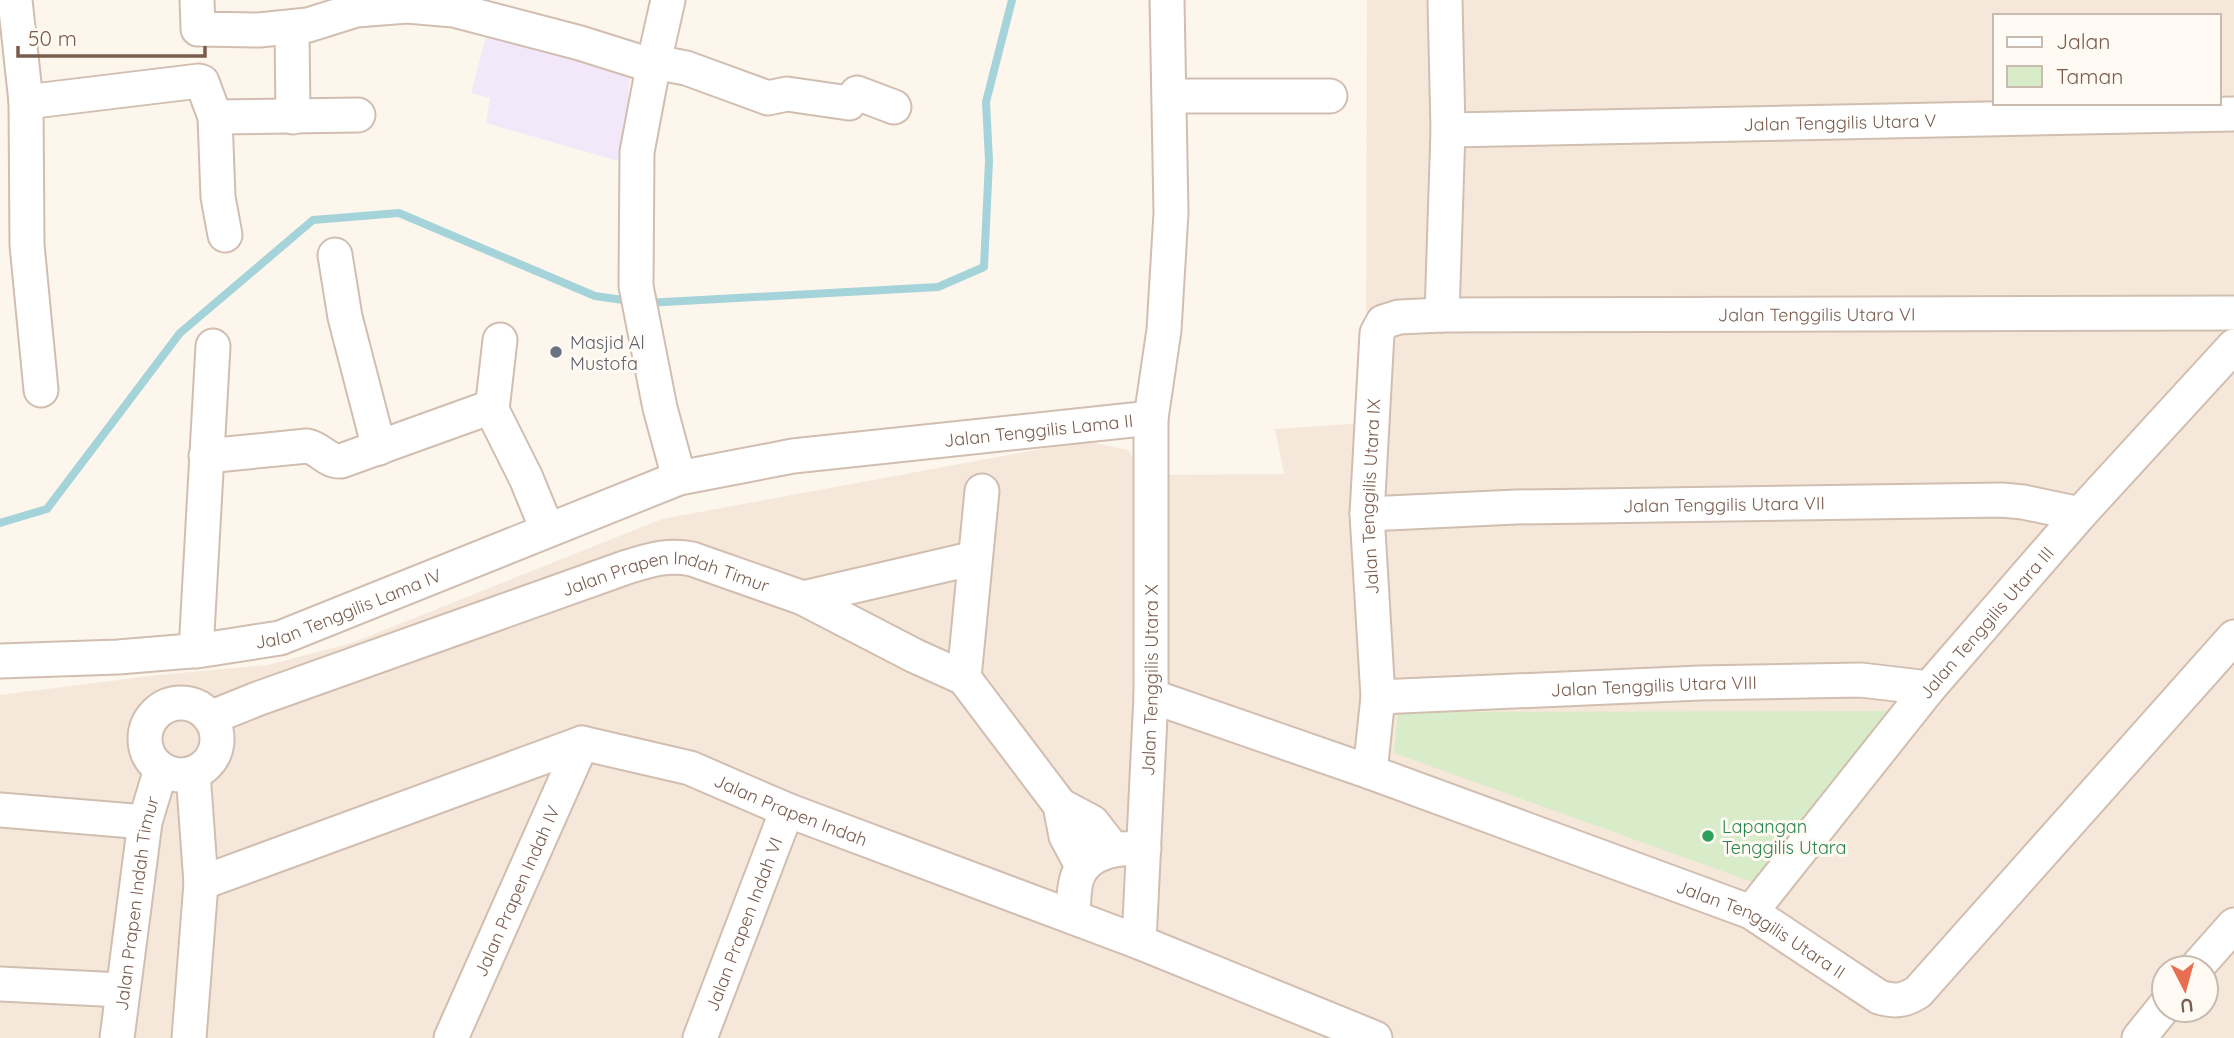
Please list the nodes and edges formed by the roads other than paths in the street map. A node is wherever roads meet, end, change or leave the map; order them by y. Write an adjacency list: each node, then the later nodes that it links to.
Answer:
1 (15, 0): 10 (street)
2 (197, 0): 6 (street)
3 (668, 0): 7 (street)
4 (1167, 0): 8 (street, Jalan Tenggilis Lama II)
5 (1445, 0): 16 (street)
6 (303, 17): 7 (street); 15 (street)
7 (653, 64): 11 (street); 31 (street)
8 (1170, 96): 9 (street); 28 (street, Jalan Tenggilis Lama II)
9 (1330, 96)
10 (26, 102): 14 (street); 18 (street)
11 (894, 107)
12 (2234, 114): 16 (street, Jalan Tenggilis Utara V)
13 (358, 115): 15 (street)
14 (215, 117): 15 (street); 17 (street)
15 (293, 117)
16 (1448, 130): 21 (street)
17 (225, 235)
18 (14, 247): 26 (street)
19 (335, 255): 29 (street)
20 (2234, 313): 21 (street, Jalan Tenggilis Utara VI)
21 (1442, 315): 22 (street, Jalan Tenggilis Utara VI)
22 (1399, 317): 33 (street, Jalan Tenggilis Utara IX)
23 (500, 340): 27 (street)
24 (214, 346): 30 (street)
25 (2234, 346): 34 (street, Jalan Tenggilis Utara III)
26 (41, 390)
27 (492, 410): 29 (street); 35 (street)
28 (1151, 418): 31 (street, Jalan Tenggilis Lama II); 43 (street, Jalan Tenggilis Utara X)
29 (379, 449): 30 (street)
30 (206, 456): 39 (street)
31 (679, 478): 35 (street, Jalan Tenggilis Lama IV)
32 (982, 491): 36 (street)
33 (1367, 514): 34 (street, Jalan Tenggilis Utara VII); 44 (street, Jalan Tenggilis Utara IX)
34 (2080, 514): 42 (street, Jalan Tenggilis Utara III)
35 (547, 530): 39 (street, Jalan Tenggilis Lama IV)
36 (975, 558): 37 (street); 41 (street)
37 (803, 598): 41 (street, Jalan Prapen Indah Timur); 45 (street, Jalan Prapen Indah Timur)
38 (2234, 637): 57 (street, Jalan Tenggilis Utara II)
39 (196, 651): 40 (street, Jalan Tenggilis Lama IV)
40 (0, 661)
41 (964, 678): 50 (street, Jalan Prapen Indah Timur)
42 (1929, 688): 44 (street, Jalan Tenggilis Utara VIII); 57 (street, Jalan Tenggilis Utara III)
43 (1151, 696): 48 (street, Jalan Tenggilis Utara II); 54 (street, Jalan Tenggilis Utara X)
44 (1378, 697): 48 (street, Jalan Tenggilis Utara IX)
45 (210, 718): 47 (street); 49 (street)
46 (582, 743): 52 (street, Jalan Prapen Indah); 56 (street); 67 (street, Jalan Prapen Indah IV)
47 (161, 769): 49 (street); 53 (street, Jalan Prapen Indah Timur)
48 (1370, 772): 57 (street, Jalan Tenggilis Utara II)
49 (193, 773): 56 (street)
50 (1060, 805): 54 (street, Jalan Prapen Indah Timur); 55 (street, Jalan Prapen Indah Timur)
51 (0, 810): 53 (street)
52 (787, 810): 58 (street, Jalan Prapen Indah); 68 (street, Jalan Prapen Indah VI)
53 (145, 822): 63 (street, Jalan Prapen Indah Timur)
54 (1128, 849): 55 (street); 60 (street, Jalan Tenggilis Utara X)
55 (1082, 866): 58 (street)
56 (201, 883): 66 (street)
57 (1751, 912)
58 (1073, 918): 60 (street, Jalan Prapen Indah)
59 (2234, 925): 61 (street)
60 (1139, 942): 69 (street, Jalan Prapen Indah)
61 (2208, 954)
62 (0, 984): 63 (street)
63 (122, 990): 65 (street, Jalan Prapen Indah Timur)
64 (2150, 1024): 70 (street)
65 (117, 1038)
66 (189, 1038)
67 (451, 1038)
68 (700, 1038)
69 (1375, 1038)
70 (2139, 1038)

